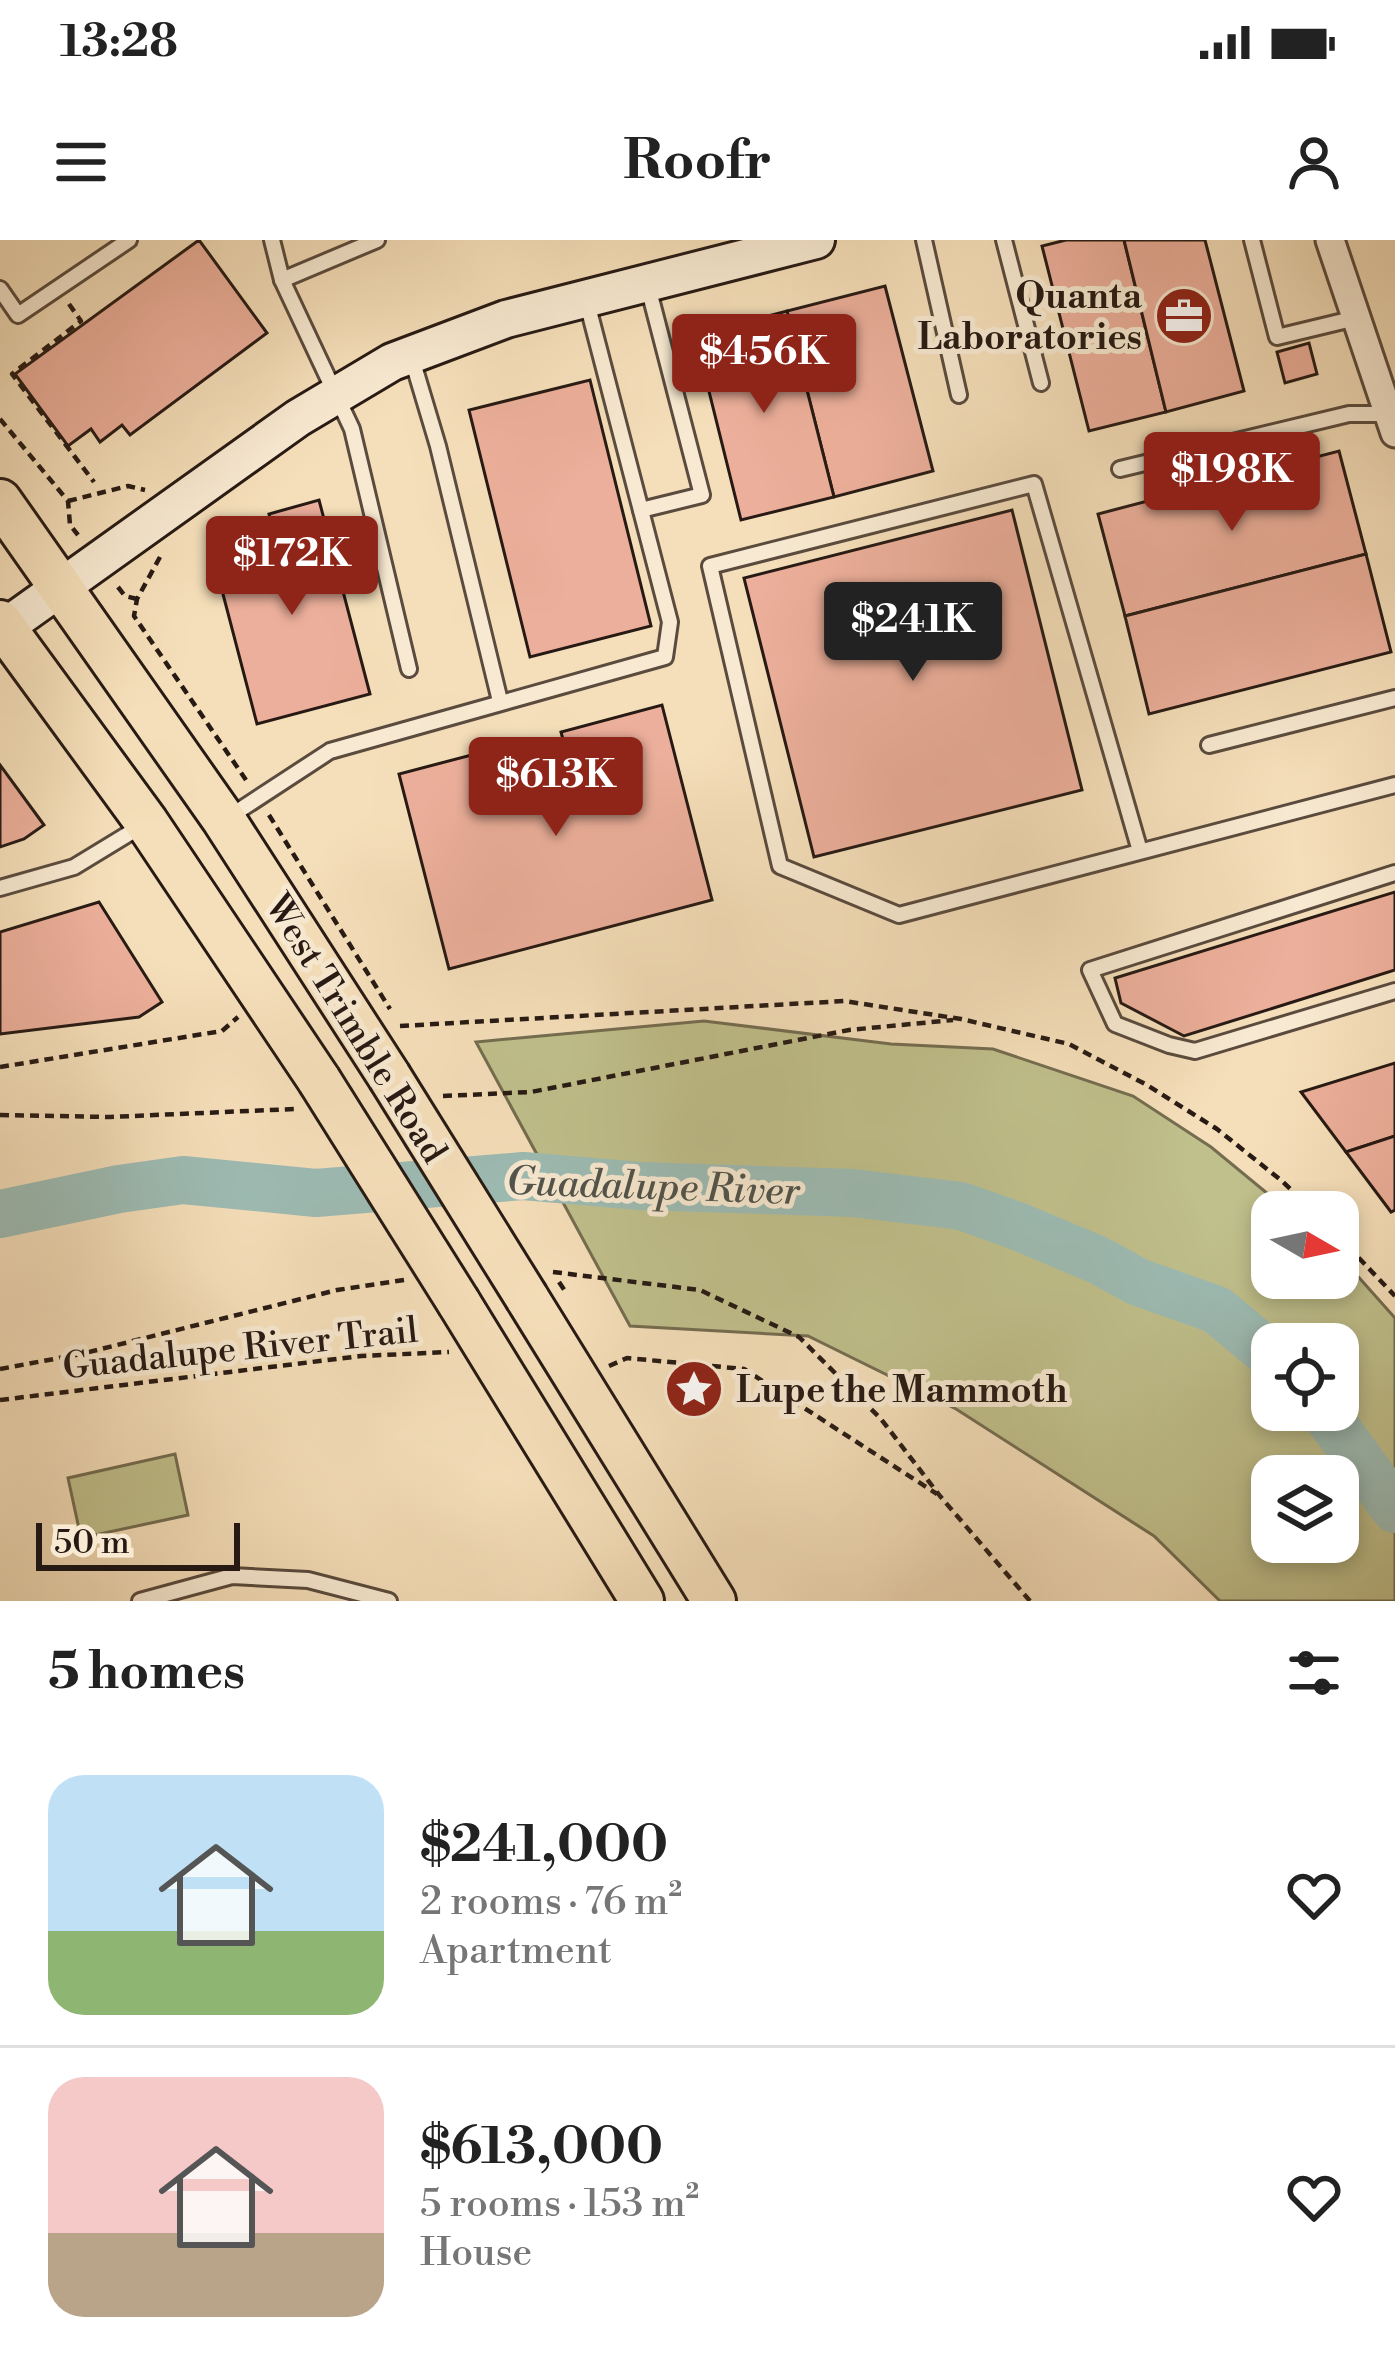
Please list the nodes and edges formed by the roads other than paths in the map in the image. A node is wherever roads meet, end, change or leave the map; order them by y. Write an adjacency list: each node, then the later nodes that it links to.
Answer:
1 (129, 240): 12 (lane)
2 (272, 240): 10 (lane)
3 (376, 240): 10 (lane)
4 (816, 240): 9 (main road)
5 (924, 240): 18 (lane)
6 (1004, 240): 16 (lane)
7 (1252, 240): 14 (lane)
8 (1330, 240): 14 (street)
9 (751, 248): 11 (main road)
10 (282, 280): 17 (lane)
11 (647, 283): 13 (main road); 22 (lane)
12 (0, 289)
13 (586, 298): 15 (main road); 22 (lane)
14 (1356, 318): 19 (street)
15 (411, 354): 17 (main road); 27 (lane)
16 (1041, 382)
17 (336, 393): 23 (main road); 25 (lane)
18 (959, 394)
19 (1393, 420): 20 (lane)
20 (1120, 469)
21 (0, 501): 23 (main road, West Trimble Road)
22 (641, 510): 27 (lane)
23 (63, 586): 24 (main road); 30 (main road, West Trimble Road)
24 (1, 627): 31 (main road, West Trimble Road)
25 (409, 669)
26 (1395, 698): 28 (lane)
27 (500, 701): 30 (lane)
28 (1209, 746)
29 (1395, 785): 32 (lane)
30 (224, 820): 39 (main road, West Trimble Road, bridge)
31 (147, 823): 34 (lane); 38 (main road, West Trimble Road, bridge)
32 (1140, 850): 32 (lane)
33 (1395, 873): 35 (lane)
34 (0, 888)
35 (1395, 991)
36 (140, 1601): 37 (lane)
37 (389, 1601)
38 (642, 1601)
39 (714, 1601)

